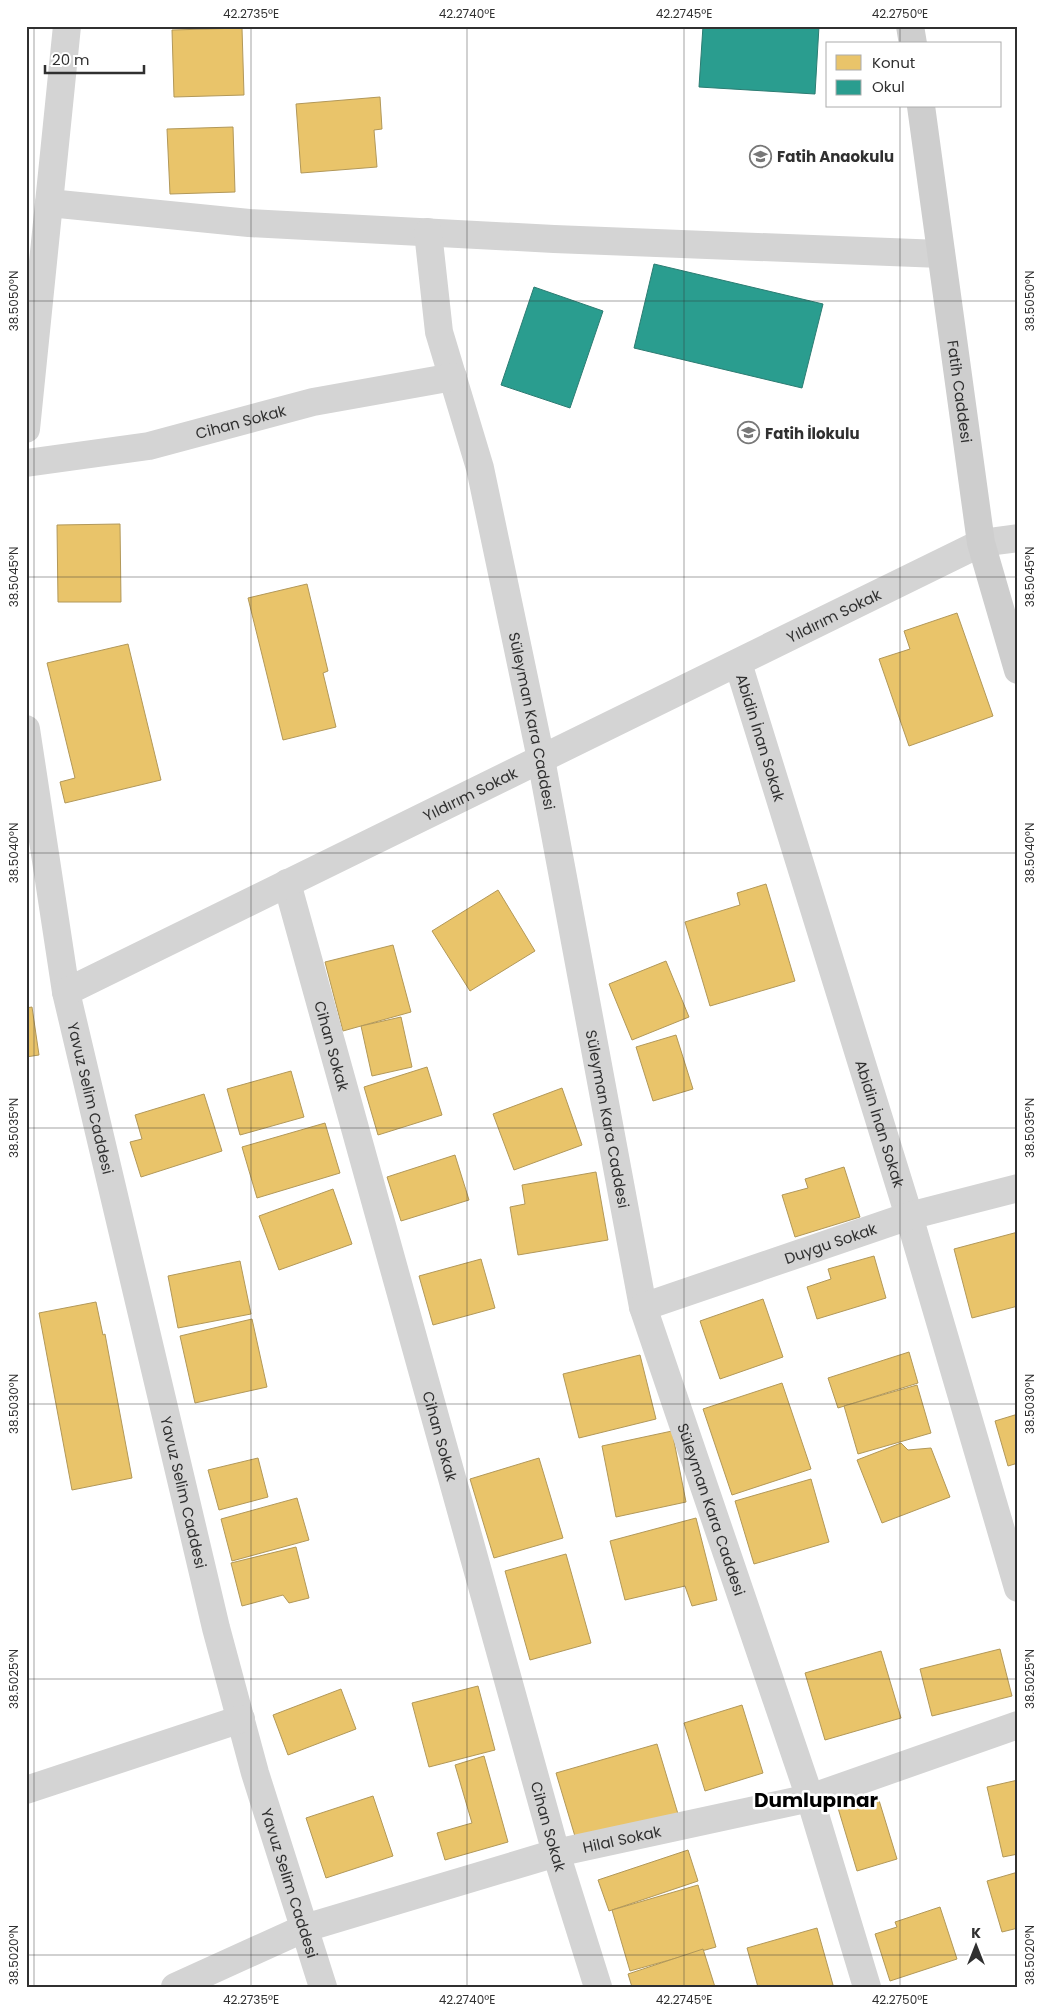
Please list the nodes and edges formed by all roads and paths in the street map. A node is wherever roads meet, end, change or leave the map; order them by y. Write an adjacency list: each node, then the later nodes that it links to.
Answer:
1 (67, 26): 5 (street)
2 (910, 26): 3 (street)
3 (913, 42)
4 (921, 108): 7 (street, Fatih Caddesi)
5 (49, 203): 6 (street); 9 (street)
6 (428, 232): 7 (street); 8 (street, Süleyman Kara Caddesi)
7 (941, 254): 12 (street, Fatih Caddesi)
8 (453, 377): 10 (street, Cihan Sokak); 16 (street, Süleyman Kara Caddesi)
9 (26, 429)
10 (26, 463)
11 (1018, 538): 12 (street, Yıldırım Sokak)
12 (981, 543): 13 (street, Yıldırım Sokak); 14 (street, Fatih Caddesi)
13 (738, 663): 16 (street, Yıldırım Sokak); 21 (street, Abidin İnan Sokak)
14 (1018, 670)
15 (26, 729): 17 (street, Yavuz Selim Caddesi)
16 (541, 759): 18 (street, Yıldırım Sokak); 22 (street, Süleyman Kara Caddesi)
17 (30, 772): 19 (street, Yavuz Selim Caddesi)
18 (288, 883): 19 (street, Yıldırım Sokak); 28 (street, Cihan Sokak)
19 (66, 992): 24 (street, Yavuz Selim Caddesi)
20 (1018, 1188): 21 (street, Duygu Sokak)
21 (908, 1216): 22 (street, Duygu Sokak); 23 (street, Abidin İnan Sokak)
22 (644, 1307): 27 (street, Süleyman Kara Caddesi)
23 (1018, 1588)
24 (241, 1719): 26 (street); 29 (street, Yavuz Selim Caddesi)
25 (1018, 1725): 27 (street, Hilal Sokak)
26 (26, 1790)
27 (810, 1798): 28 (street, Hilal Sokak); 33 (street, Süleyman Kara Caddesi)
28 (556, 1853): 29 (street, Hilal Sokak); 32 (street, Cihan Sokak)
29 (305, 1928): 30 (street, Hilal Sokak); 31 (street, Yavuz Selim Caddesi)
30 (175, 1987)
31 (323, 1987)
32 (598, 1987)
33 (867, 1987)

